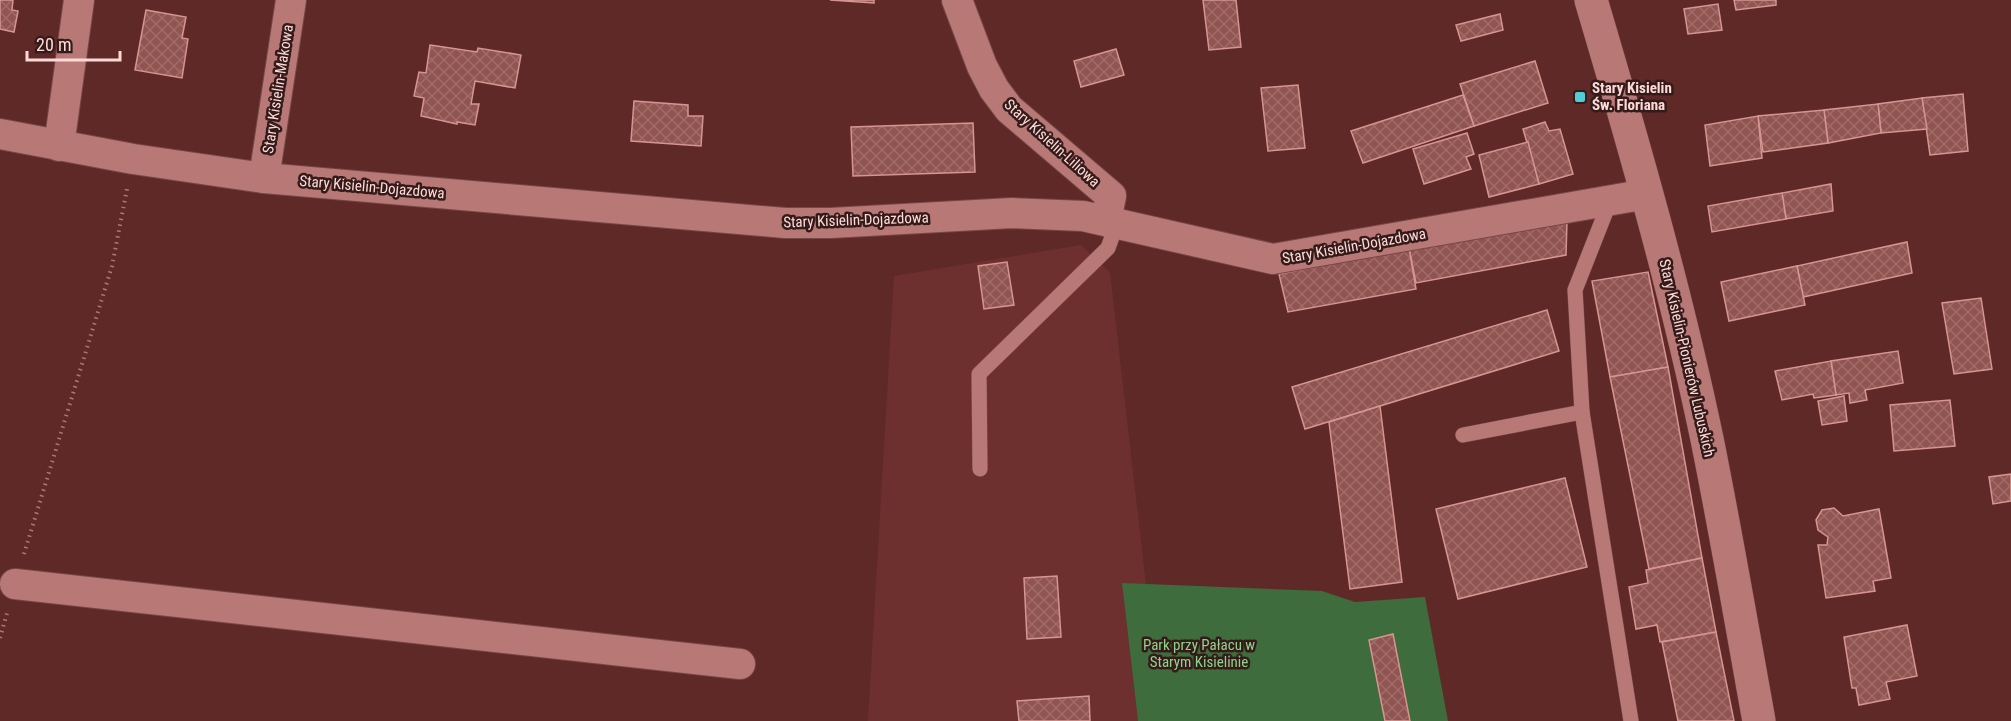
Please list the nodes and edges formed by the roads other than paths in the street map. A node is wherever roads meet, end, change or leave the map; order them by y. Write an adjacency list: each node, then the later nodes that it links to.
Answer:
1 (79, 0): 6 (street)
2 (291, 0): 7 (street, Stary Kisielin-Makowa)
3 (957, 0): 10 (street, Stary Kisielin-Liliowa)
4 (1591, 0): 8 (street, Stary Kisielin-Pionierów Lubuskich)
5 (0, 135): 6 (street, Stary Kisielin-Dojazdowa)
6 (59, 146): 7 (street, Stary Kisielin-Dojazdowa)
7 (264, 178): 10 (street, Stary Kisielin-Dojazdowa)
8 (1647, 194): 9 (street, Stary Kisielin-Dojazdowa); 17 (street, Stary Kisielin-Pionierów Lubuskich)
9 (1610, 201): 10 (street, Stary Kisielin-Dojazdowa); 11 (lane)
10 (1111, 222): 13 (lane)
11 (1582, 412): 12 (lane); 16 (lane)
12 (1463, 435)
13 (980, 469)
14 (15, 585): 15 (street)
15 (740, 664)
16 (1631, 721)
17 (1759, 721)

